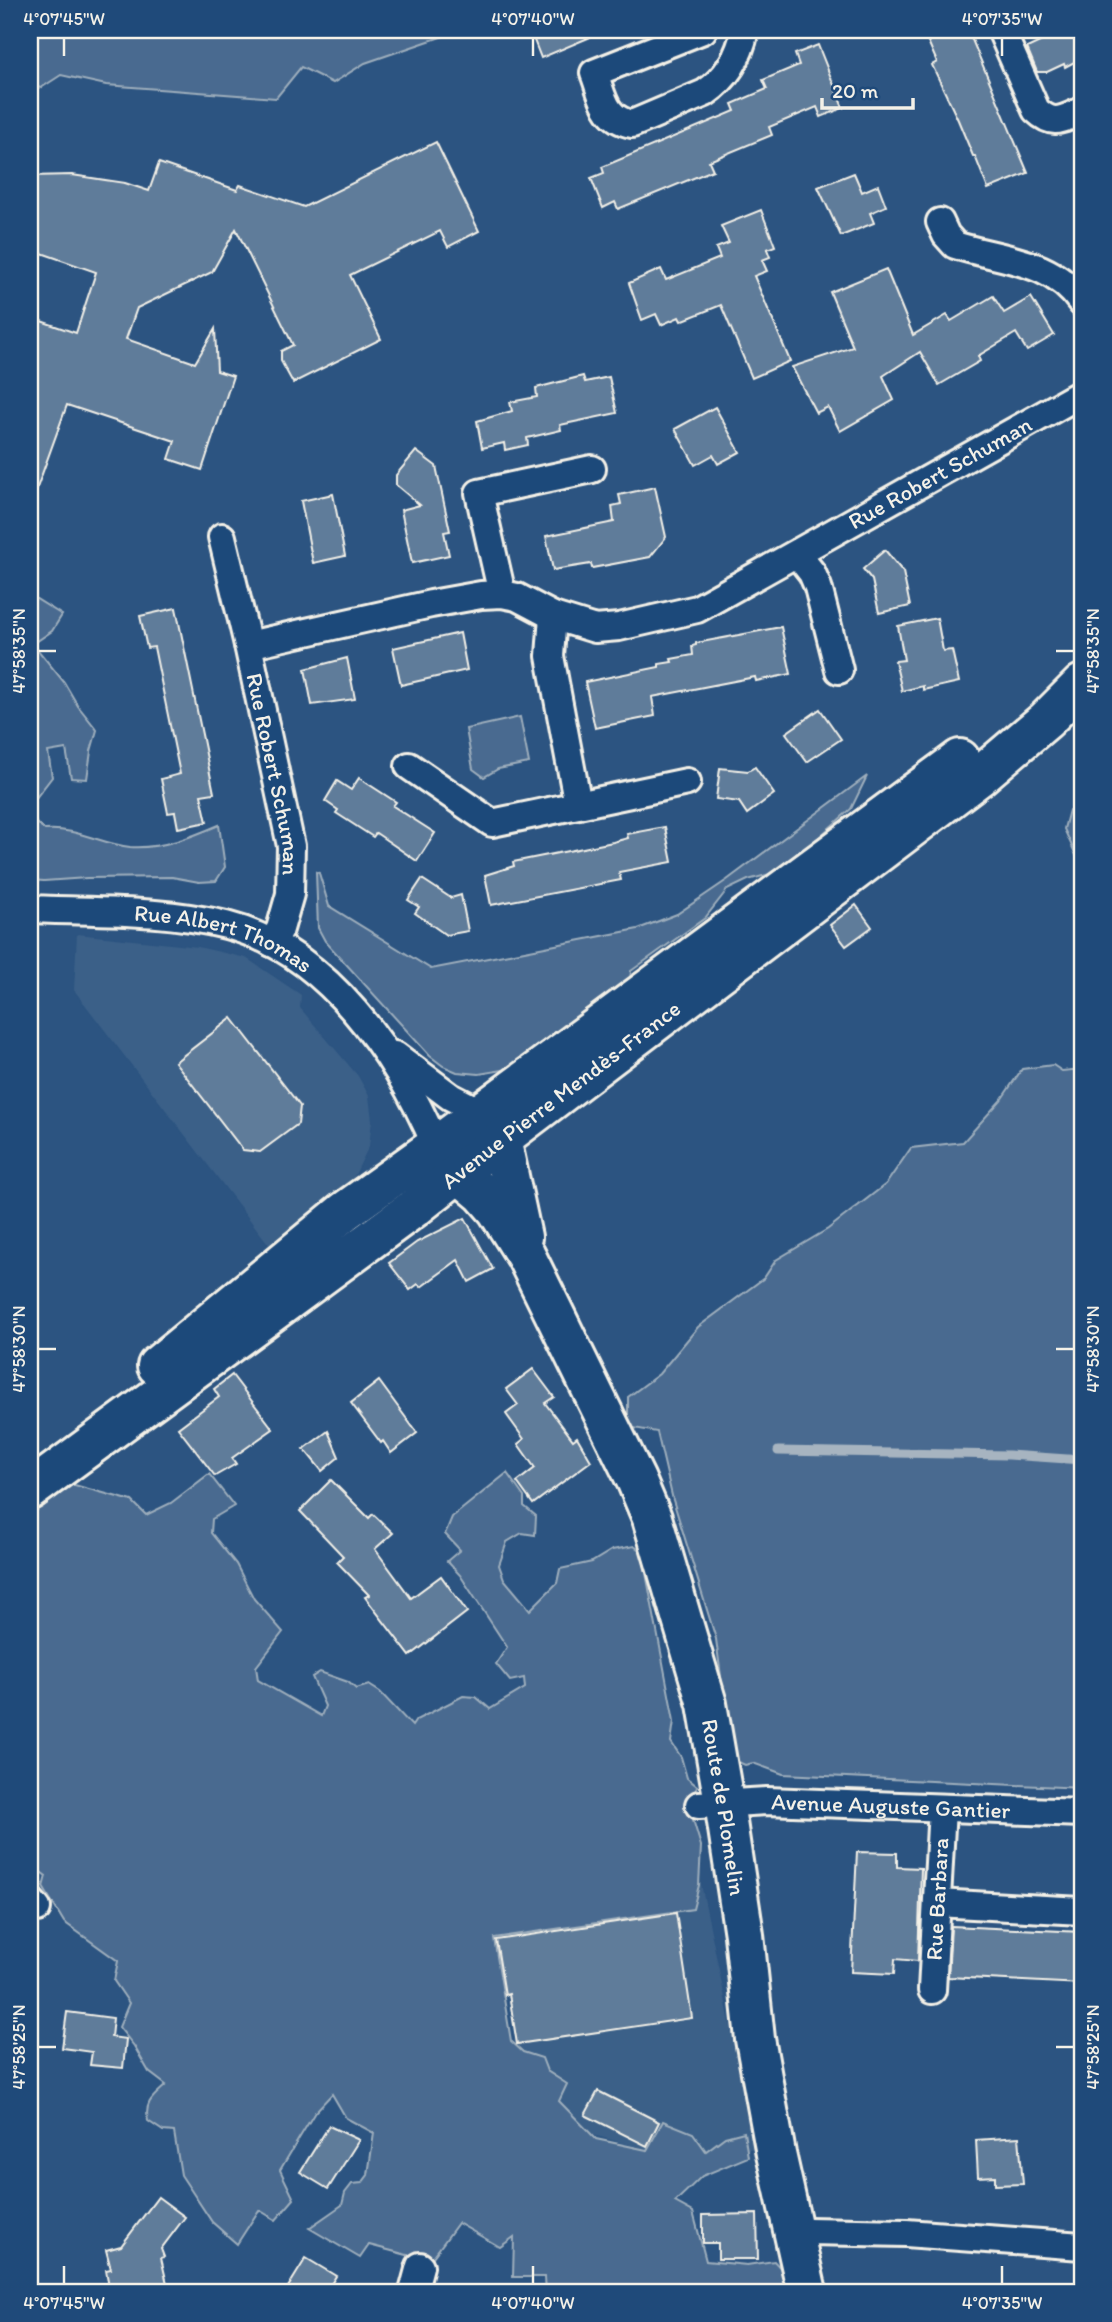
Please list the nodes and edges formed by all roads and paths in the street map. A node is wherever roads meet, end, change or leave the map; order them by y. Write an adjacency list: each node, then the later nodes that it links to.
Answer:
1 (703, 30): 2 (street)
2 (746, 30)
3 (1000, 30): 4 (street)
4 (1082, 111)
5 (940, 222): 6 (street)
6 (1082, 303)
7 (1082, 393): 10 (street, Rue Robert Schuman)
8 (592, 469): 11 (street)
9 (222, 537): 13 (street, Rue Robert Schuman)
10 (797, 554): 12 (street, Rue Robert Schuman); 14 (street)
11 (502, 594): 12 (street, Rue Robert Schuman); 13 (street, Rue Robert Schuman)
12 (553, 616): 18 (street)
13 (248, 645): 20 (street, Rue Robert Schuman)
14 (839, 670)
15 (1082, 684): 22 (street, Avenue Pierre Mendès-France)
16 (409, 766): 18 (street)
17 (687, 782): 18 (street)
18 (578, 805)
19 (30, 909): 20 (street, Rue Albert Thomas)
20 (272, 943): 21 (street, Rue Albert Thomas)
21 (381, 1043): 22 (street, Rue Albert Thomas); 23 (street, Rue Albert Thomas)
22 (491, 1126): 23 (street, Avenue Pierre Mendès-France); 24 (street, Route de Plomelin)
23 (447, 1160): 24 (street, Route de Plomelin); 25 (street, Avenue Pierre Mendès-France); 26 (street, Avenue Pierre Mendès-France)
24 (526, 1256): 27 (street, Route de Plomelin)
25 (30, 1472)
26 (30, 1490)
27 (712, 1803): 28 (street, Avenue Auguste Gantier); 33 (street, Route de Plomelin)
28 (942, 1808): 29 (street, Avenue Auguste Gantier); 30 (street, Rue Barbara)
29 (1082, 1813)
30 (937, 1903): 31 (street); 32 (street, Rue Barbara)
31 (1082, 1911)
32 (932, 1990)
33 (792, 2234): 34 (street); 37 (street, Route de Plomelin)
34 (1082, 2246)
35 (420, 2266): 36 (street)
36 (413, 2292)
37 (807, 2292)

